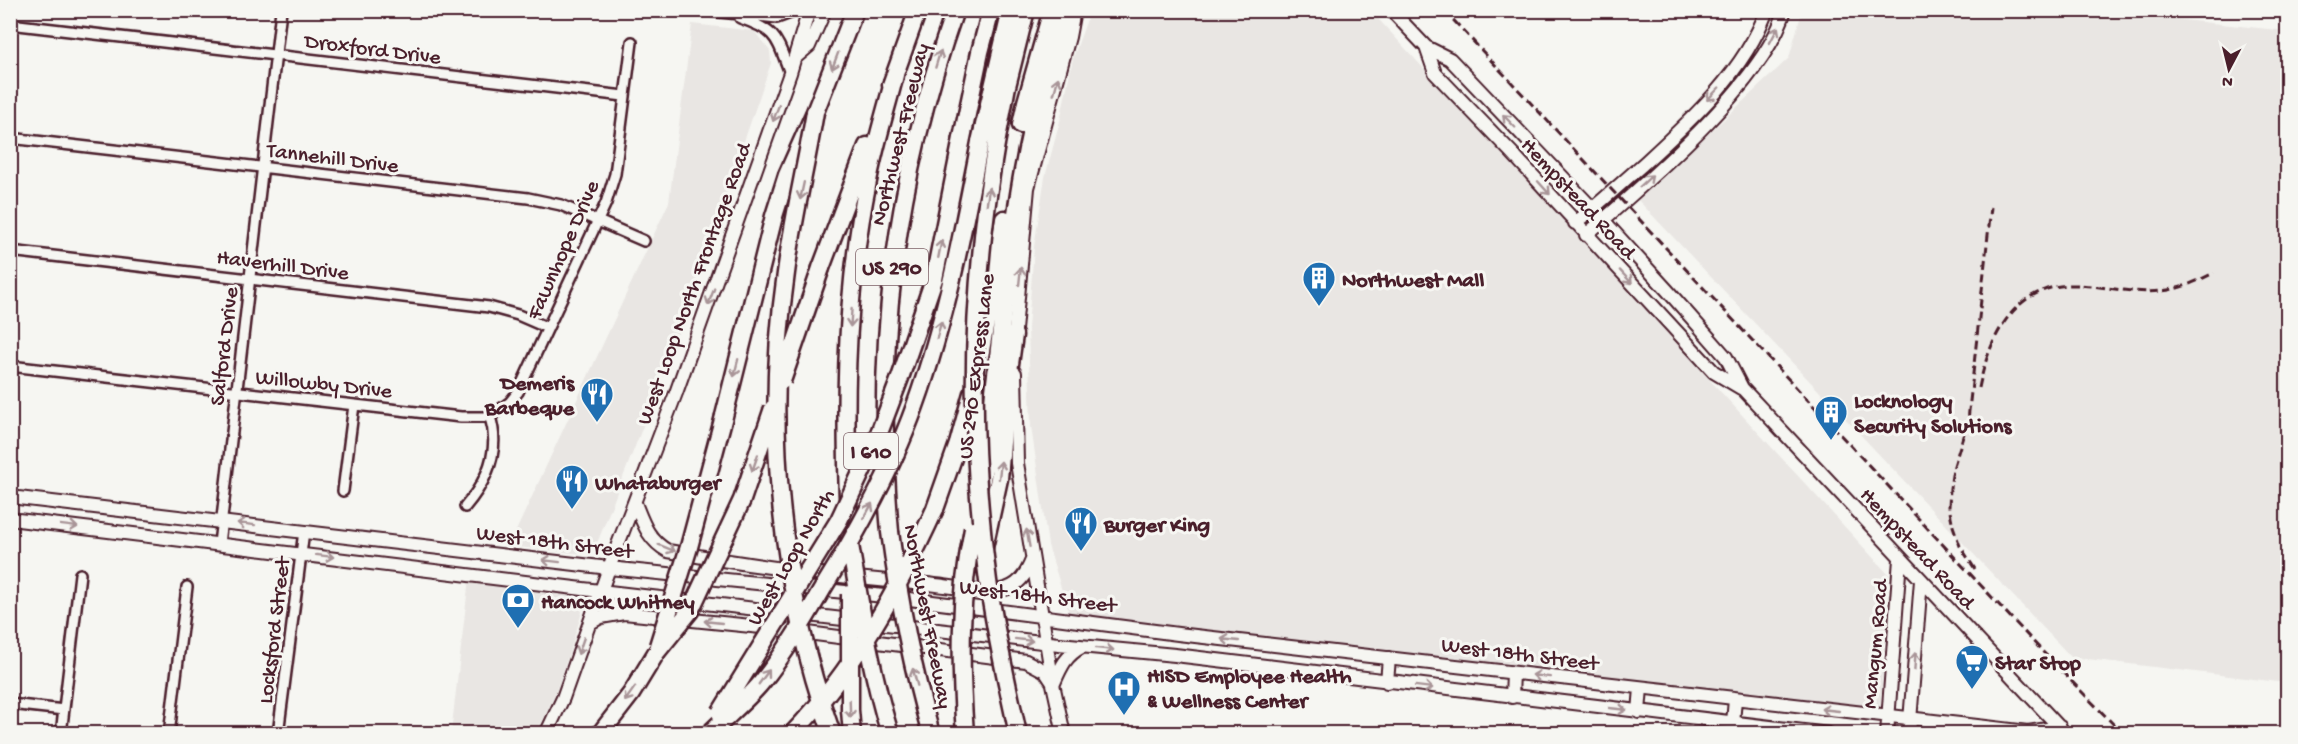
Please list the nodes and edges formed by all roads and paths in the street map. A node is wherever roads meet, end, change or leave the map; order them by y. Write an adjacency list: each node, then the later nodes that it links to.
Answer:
1 (281, 10): 24 (street, Salford Drive)
2 (701, 10): 19 (street)
3 (799, 10): 19 (street)
4 (809, 10): 25 (main road, West Loop North Frontage Road)
5 (825, 10): 25 (main road)
6 (855, 10): 29 (highway, one-way to 29)
7 (918, 10): 27 (highway)
8 (954, 10): 104 (highway, Northwest Freeway / US 290, one-way to 8, bridge)
9 (991, 10): 99 (highway, West Loop North / I 610, one-way to 9, bridge)
10 (1011, 10): 31 (highway)
11 (1026, 10): 31 (highway)
12 (1052, 10): 100 (highway, bridge)
13 (1068, 10): 72 (highway, US 290 Express Lane, bridge)
14 (1074, 10): 21 (main road)
15 (1080, 10): 21 (main road)
16 (1391, 10): 23 (main road, Hempstead Road)
17 (1767, 10): 33 (main road, one-way to 33)
18 (1785, 10): 35 (main road, one-way to 18)
19 (730, 15): 26 (street)
20 (10, 24): 24 (street, Droxford Drive)
21 (1069, 37): 42 (main road, one-way to 21)
22 (632, 42): 28 (street, Fawnhope Drive)
23 (1426, 47): 33 (main road, Hempstead Road, one-way to 23); 36 (main road, Hempstead Road, one-way to 36)
24 (275, 55): 28 (street, Droxford Drive); 32 (street, Salford Drive)
25 (795, 58): 26 (main road, West Loop North Frontage Road)
26 (790, 73): 50 (main road, West Loop North Frontage Road, one-way to 50)
27 (895, 75): 58 (highway, US 290, one-way to 58, bridge); 76 (highway, one-way to 76, bridge)
28 (624, 96): 34 (street, Fawnhope Drive)
29 (815, 112): 76 (highway, one-way to 76, bridge); 101 (highway, one-way to 101, bridge)
30 (10, 138): 32 (street, Tannehill Drive)
31 (988, 143): 99 (highway, one-way to 31, bridge); 106 (highway, one-way to 31, bridge)
32 (262, 167): 34 (street, Tannehill Drive); 40 (street, Salford Drive)
33 (1593, 209): 35 (main road, Hempstead Road); 36 (main road)
34 (598, 220): 38 (street, Tannehill Drive); 41 (street, Fawnhope Drive)
35 (1603, 220): 37 (main road); 44 (main road, Hempstead Road)
36 (1575, 223): 37 (main road, Hempstead Road)
37 (1586, 235): 44 (main road, Hempstead Road, one-way to 44)
38 (644, 241)
39 (10, 251): 40 (street, Haverhill Drive)
40 (250, 279): 41 (street, Haverhill Drive); 45 (street, Salford Drive)
41 (548, 327): 47 (street, Fawnhope Drive)
42 (1014, 335): 62 (main road, one-way to 42); 72 (highway, one-way to 42, bridge)
43 (10, 366): 45 (street, Willowby Drive)
44 (1742, 388): 61 (main road, Hempstead Road)
45 (237, 392): 46 (street, Willowby Drive); 54 (street, Salford Drive)
46 (354, 405): 47 (street, Willowby Drive); 48 (street)
47 (490, 417): 51 (street)
48 (343, 491)
49 (10, 497): 52 (main road, West 18th Street)
50 (635, 503): 62 (main road, one-way to 62); 63 (main road, West Loop North Frontage Road)
51 (465, 507)
52 (101, 508): 54 (main road, West 18th Street); 55 (main road)
53 (10, 519): 55 (main road, West 18th Street, one-way to 55)
54 (221, 521): 56 (main road, West 18th Street, one-way to 54); 57 (street, Salford Drive)
55 (99, 529): 57 (main road, West 18th Street)
56 (304, 531): 59 (street, Locksford Street); 60 (main road, West 18th Street)
57 (219, 544): 59 (main road, West 18th Street)
58 (850, 545): 102 (highway, one-way to 102, bridge); 103 (highway, US 290, bridge)
59 (302, 554): 65 (main road, West 18th Street, one-way to 65); 96 (street, Locksford Street)
60 (514, 556): 63 (main road, West 18th Street, one-way to 60); 65 (main road)
61 (1900, 559): 66 (main road, Hempstead Road); 89 (main road, Mangum Road)
62 (1032, 560): 69 (main road)
63 (609, 568): 68 (main road, West Loop North Frontage Road); 69 (main road, West 18th Street)
64 (80, 574): 87 (street)
65 (507, 578): 68 (main road, West 18th Street)
66 (1921, 580): 90 (main road, Mangum Road, one-way to 66); 93 (main road, Hempstead Road)
67 (187, 587): 95 (street)
68 (602, 591): 70 (main road, West Loop North Frontage Road); 73 (main road, West 18th Street, one-way to 73)
69 (1043, 616): 71 (main road, West 18th Street); 73 (main road)
70 (590, 623): 82 (main road, one-way to 70); 97 (main road, West Loop North Frontage Road, one-way to 97)
71 (1178, 634): 74 (main road, West 18th Street, one-way to 71); 77 (main road)
72 (963, 641): 105 (highway, US 290 Express Lane, bridge)
73 (1047, 643): 75 (main road, West 18th Street); 82 (main road)
74 (1288, 646): 78 (main road, West 18th Street); 79 (main road)
75 (1082, 647): 77 (main road, West 18th Street, one-way to 77); 82 (main road)
76 (656, 653): 98 (highway, one-way to 98)
77 (1175, 655): 79 (main road, West 18th Street)
78 (1389, 658): 80 (main road, West 18th Street); 81 (main road)
79 (1286, 668): 81 (main road, West 18th Street)
80 (1513, 673): 83 (main road, West 18th Street, one-way to 80); 84 (main road)
81 (1387, 682): 84 (main road, West 18th Street, one-way to 84)
82 (1053, 684): 107 (main road)
83 (1641, 688): 85 (main road, West 18th Street); 88 (main road)
84 (1512, 697): 88 (main road, West 18th Street, one-way to 88)
85 (1735, 699): 89 (main road, West 18th Street, one-way to 85); 91 (main road)
86 (10, 704): 87 (street)
87 (64, 710): 94 (street)
88 (1639, 712): 91 (main road, West 18th Street)
89 (1888, 716): 90 (main road, West 18th Street); 109 (main road, Mangum Road)
90 (1911, 719): 92 (main road, West 18th Street); 110 (main road, Mangum Road)
91 (1733, 723): 108 (main road, West 18th Street)
92 (1986, 730): 93 (main road, West 18th Street)
93 (2062, 730)
94 (61, 734)
95 (169, 734)
96 (278, 734)
97 (546, 734)
98 (600, 734)
99 (708, 734)
100 (792, 734)
101 (832, 734)
102 (852, 734)
103 (891, 734)
104 (931, 734)
105 (965, 734)
106 (1018, 734)
107 (1064, 734)
108 (1829, 734)
109 (1887, 734)
110 (1910, 734)

